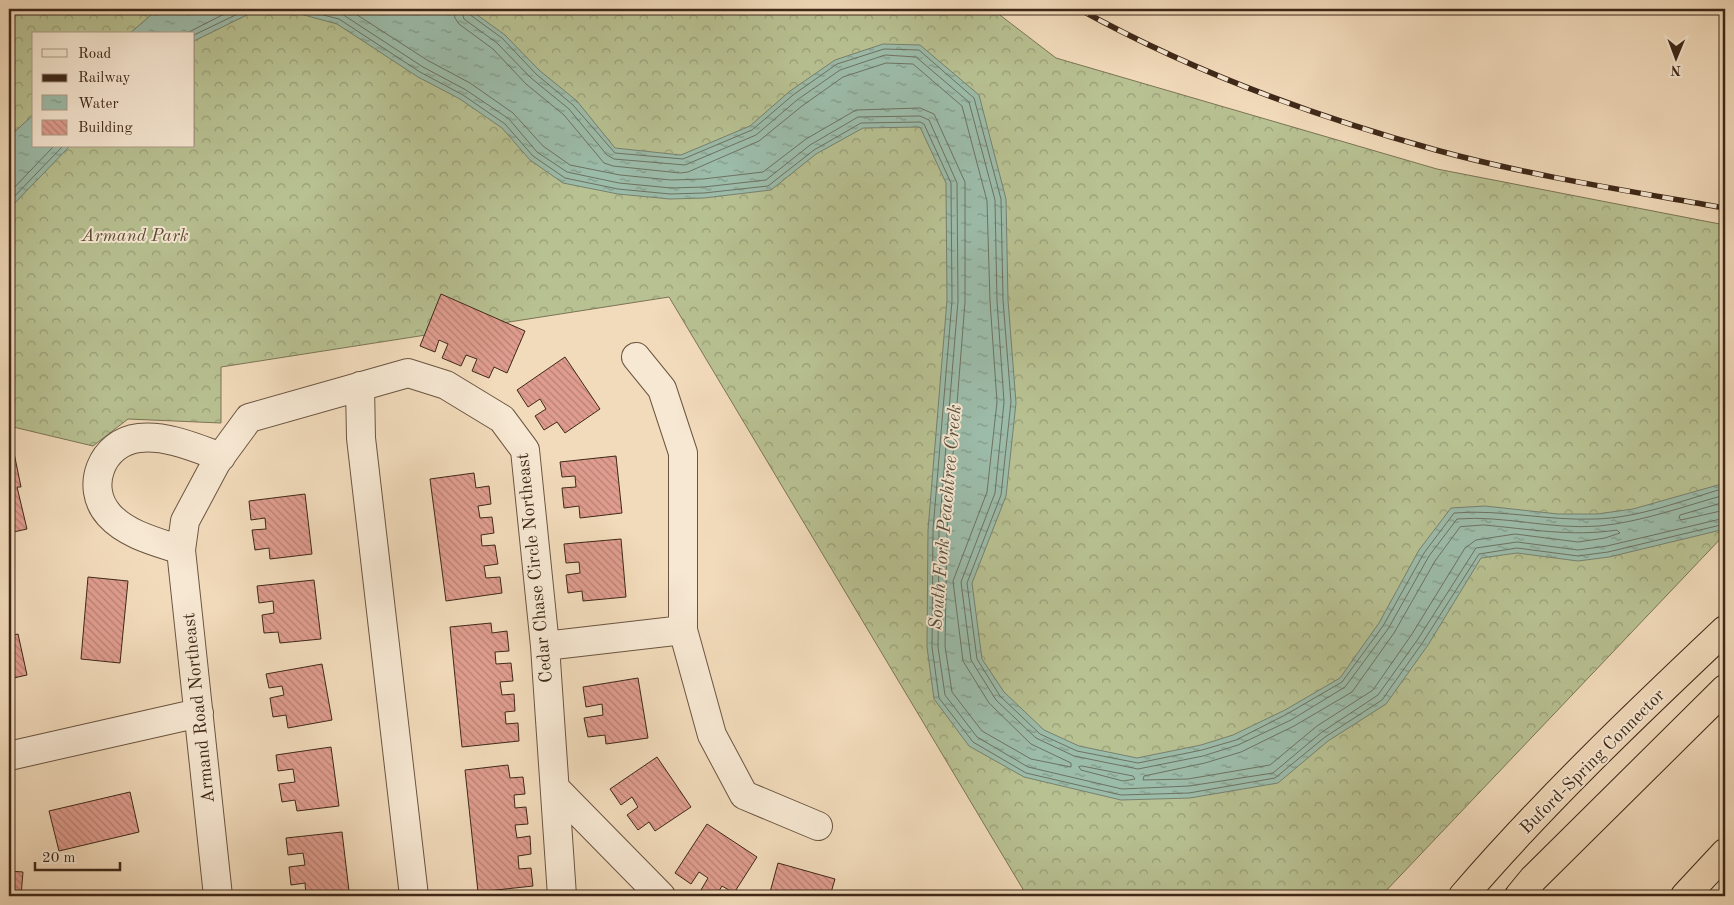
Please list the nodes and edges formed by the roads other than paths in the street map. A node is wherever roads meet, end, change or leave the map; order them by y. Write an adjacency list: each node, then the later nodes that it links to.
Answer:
1 (636, 357): 6 (street)
2 (360, 386): 3 (street, Cedar Chase Circle Northeast); 8 (street, Cedar Chase Circle Northeast); 16 (street)
3 (221, 457): 4 (street, Cedar Chase Circle Northeast); 5 (street)
4 (185, 521): 5 (street, Armand Road Northeast)
5 (181, 550): 10 (street, Armand Road Northeast)
6 (683, 630): 8 (street); 13 (street)
7 (1725, 630): 19 (highway, Buford-Spring Connector)
8 (545, 646): 12 (street, Cedar Chase Circle Northeast)
9 (1725, 689): 20 (highway)
10 (198, 713): 11 (street); 15 (street, Armand Road Northeast)
11 (9, 756)
12 (555, 788): 17 (street, Cedar Chase Circle Northeast); 18 (street)
13 (818, 826)
14 (1725, 853): 21 (highway)
15 (218, 896)
16 (414, 896)
17 (562, 896)
18 (661, 896)
19 (1463, 896)
20 (1519, 896)
21 (1685, 896)

